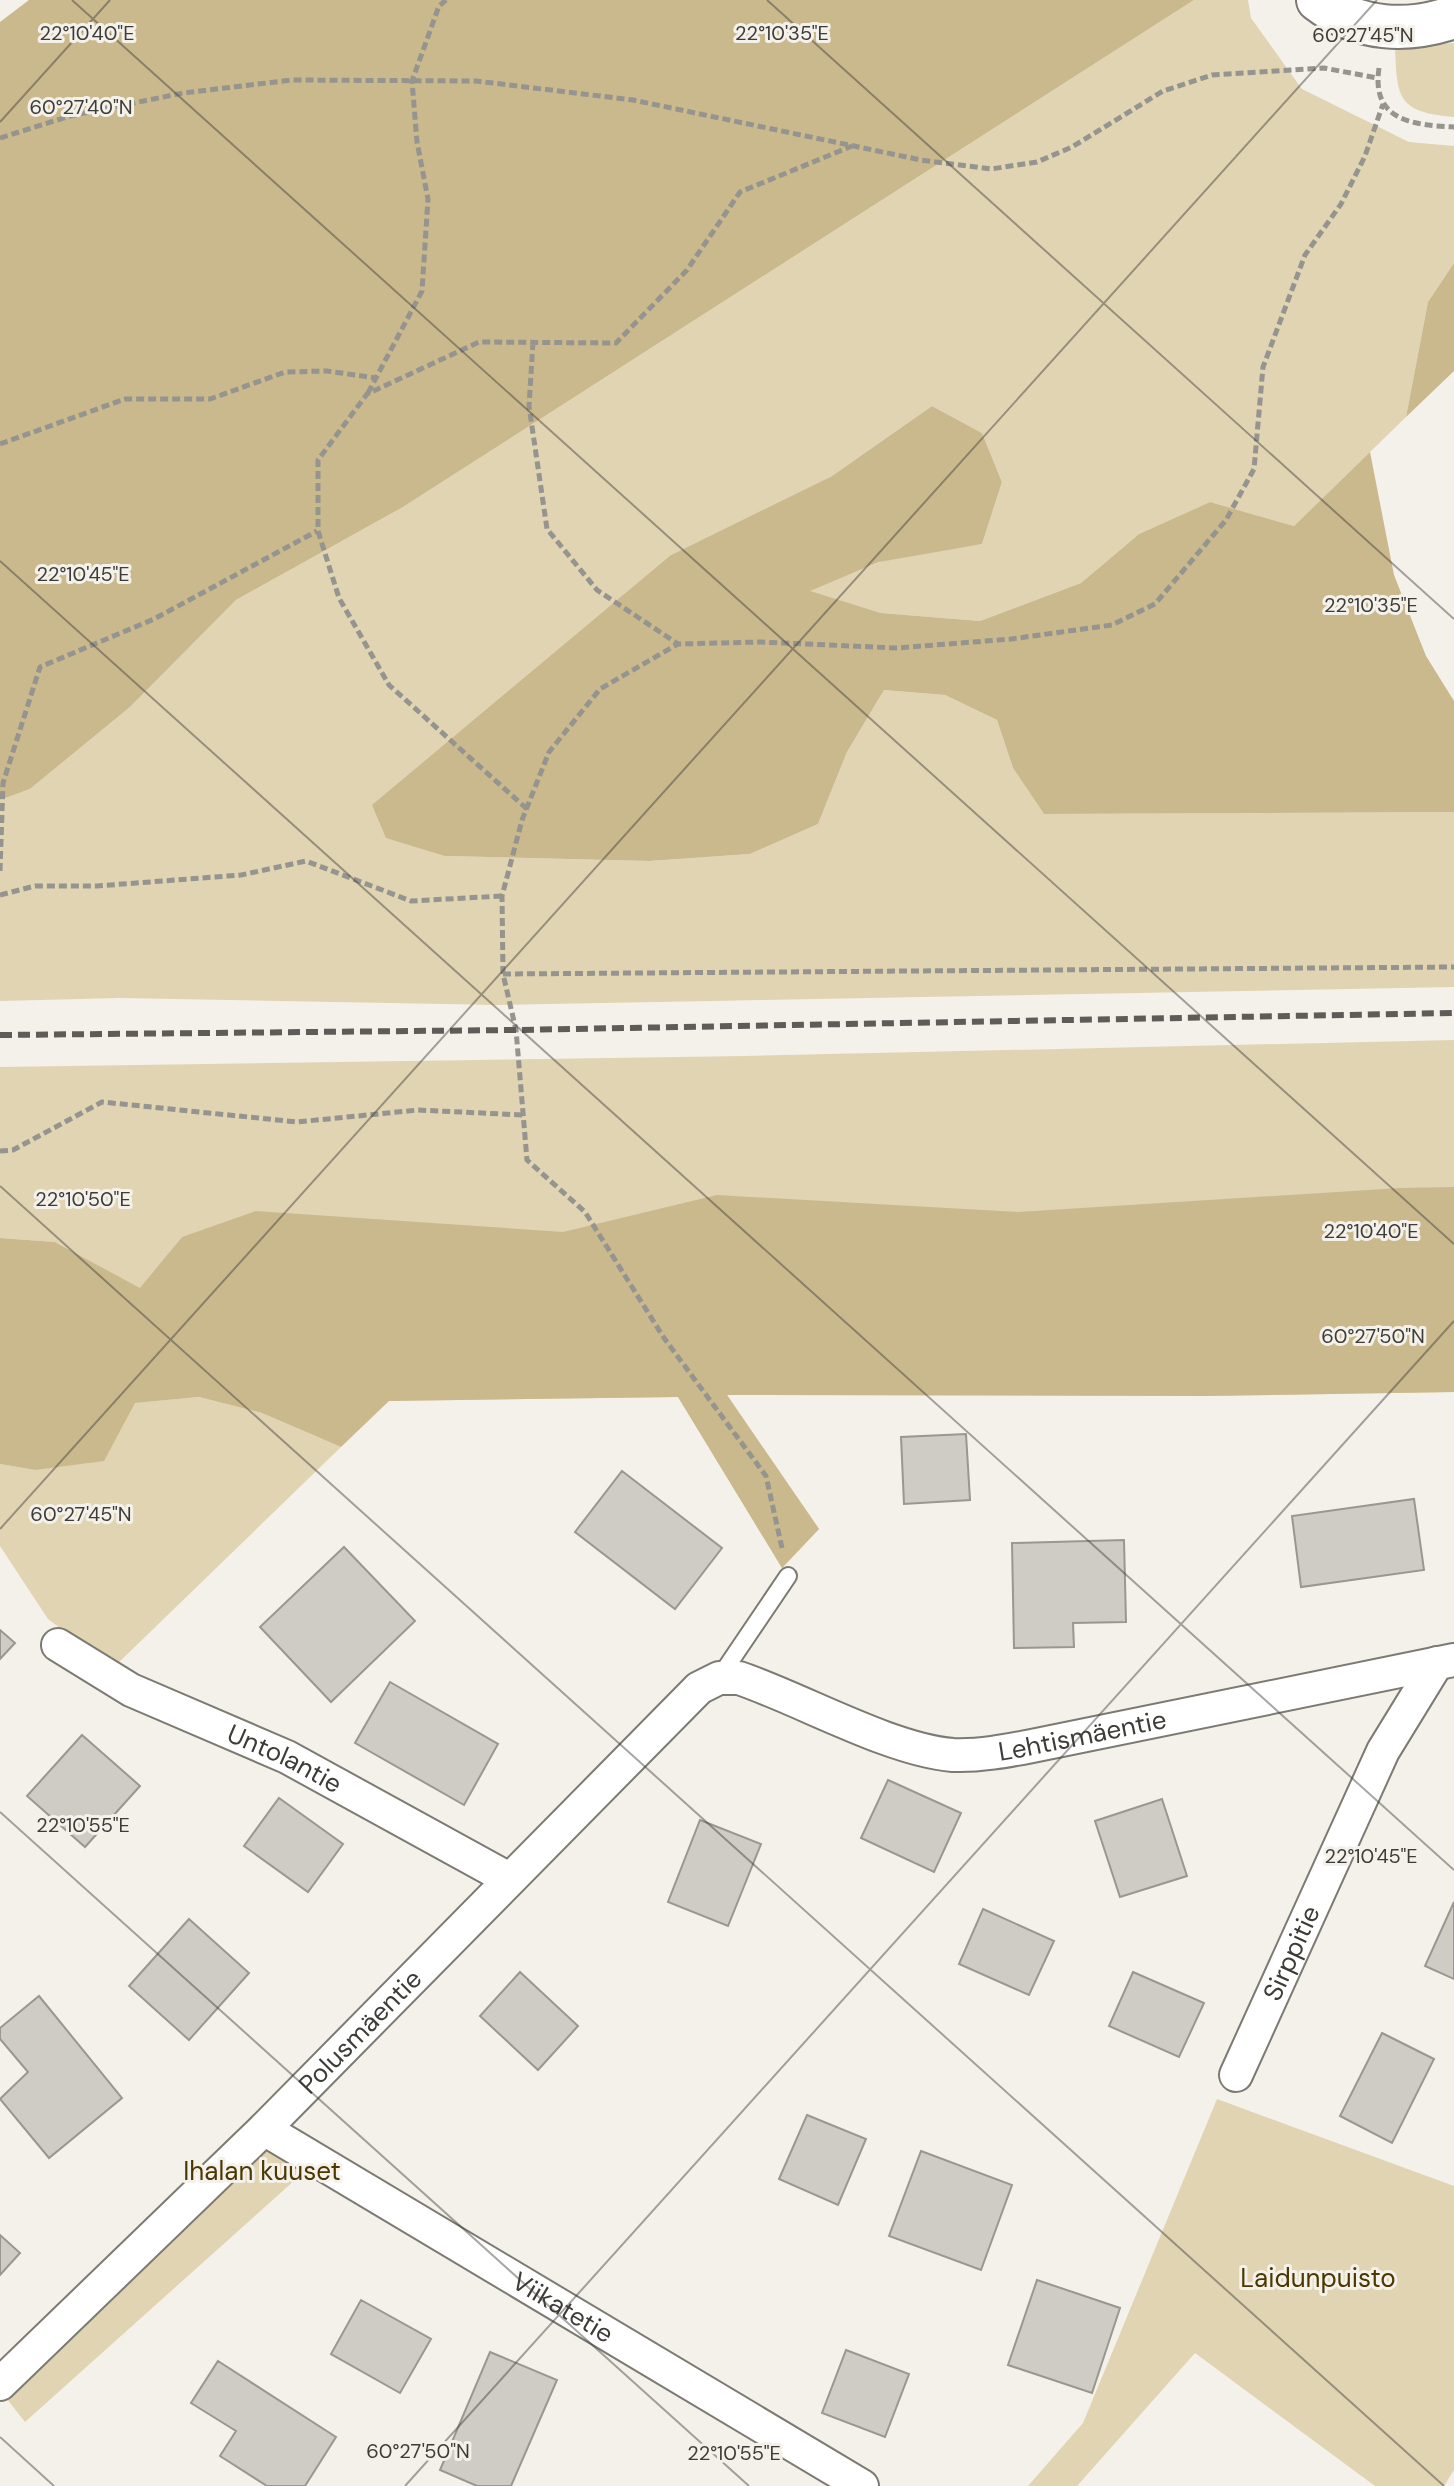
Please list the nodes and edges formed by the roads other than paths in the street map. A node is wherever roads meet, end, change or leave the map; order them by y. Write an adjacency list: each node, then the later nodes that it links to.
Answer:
1 (1318, 0): 2 (street)
2 (1454, 17)
3 (788, 1576): 6 (lane)
4 (58, 1645): 7 (street, Untolantie)
5 (1446, 1662): 6 (street, Lehtismäentie); 8 (street, Sirppitie)
6 (719, 1678): 7 (street, Polusmäentie)
7 (509, 1879): 9 (street, Polusmäentie)
8 (1236, 2075)
9 (264, 2129): 10 (street, Polusmäentie); 11 (street, Viikatetie)
10 (0, 2384)
11 (862, 2486)

